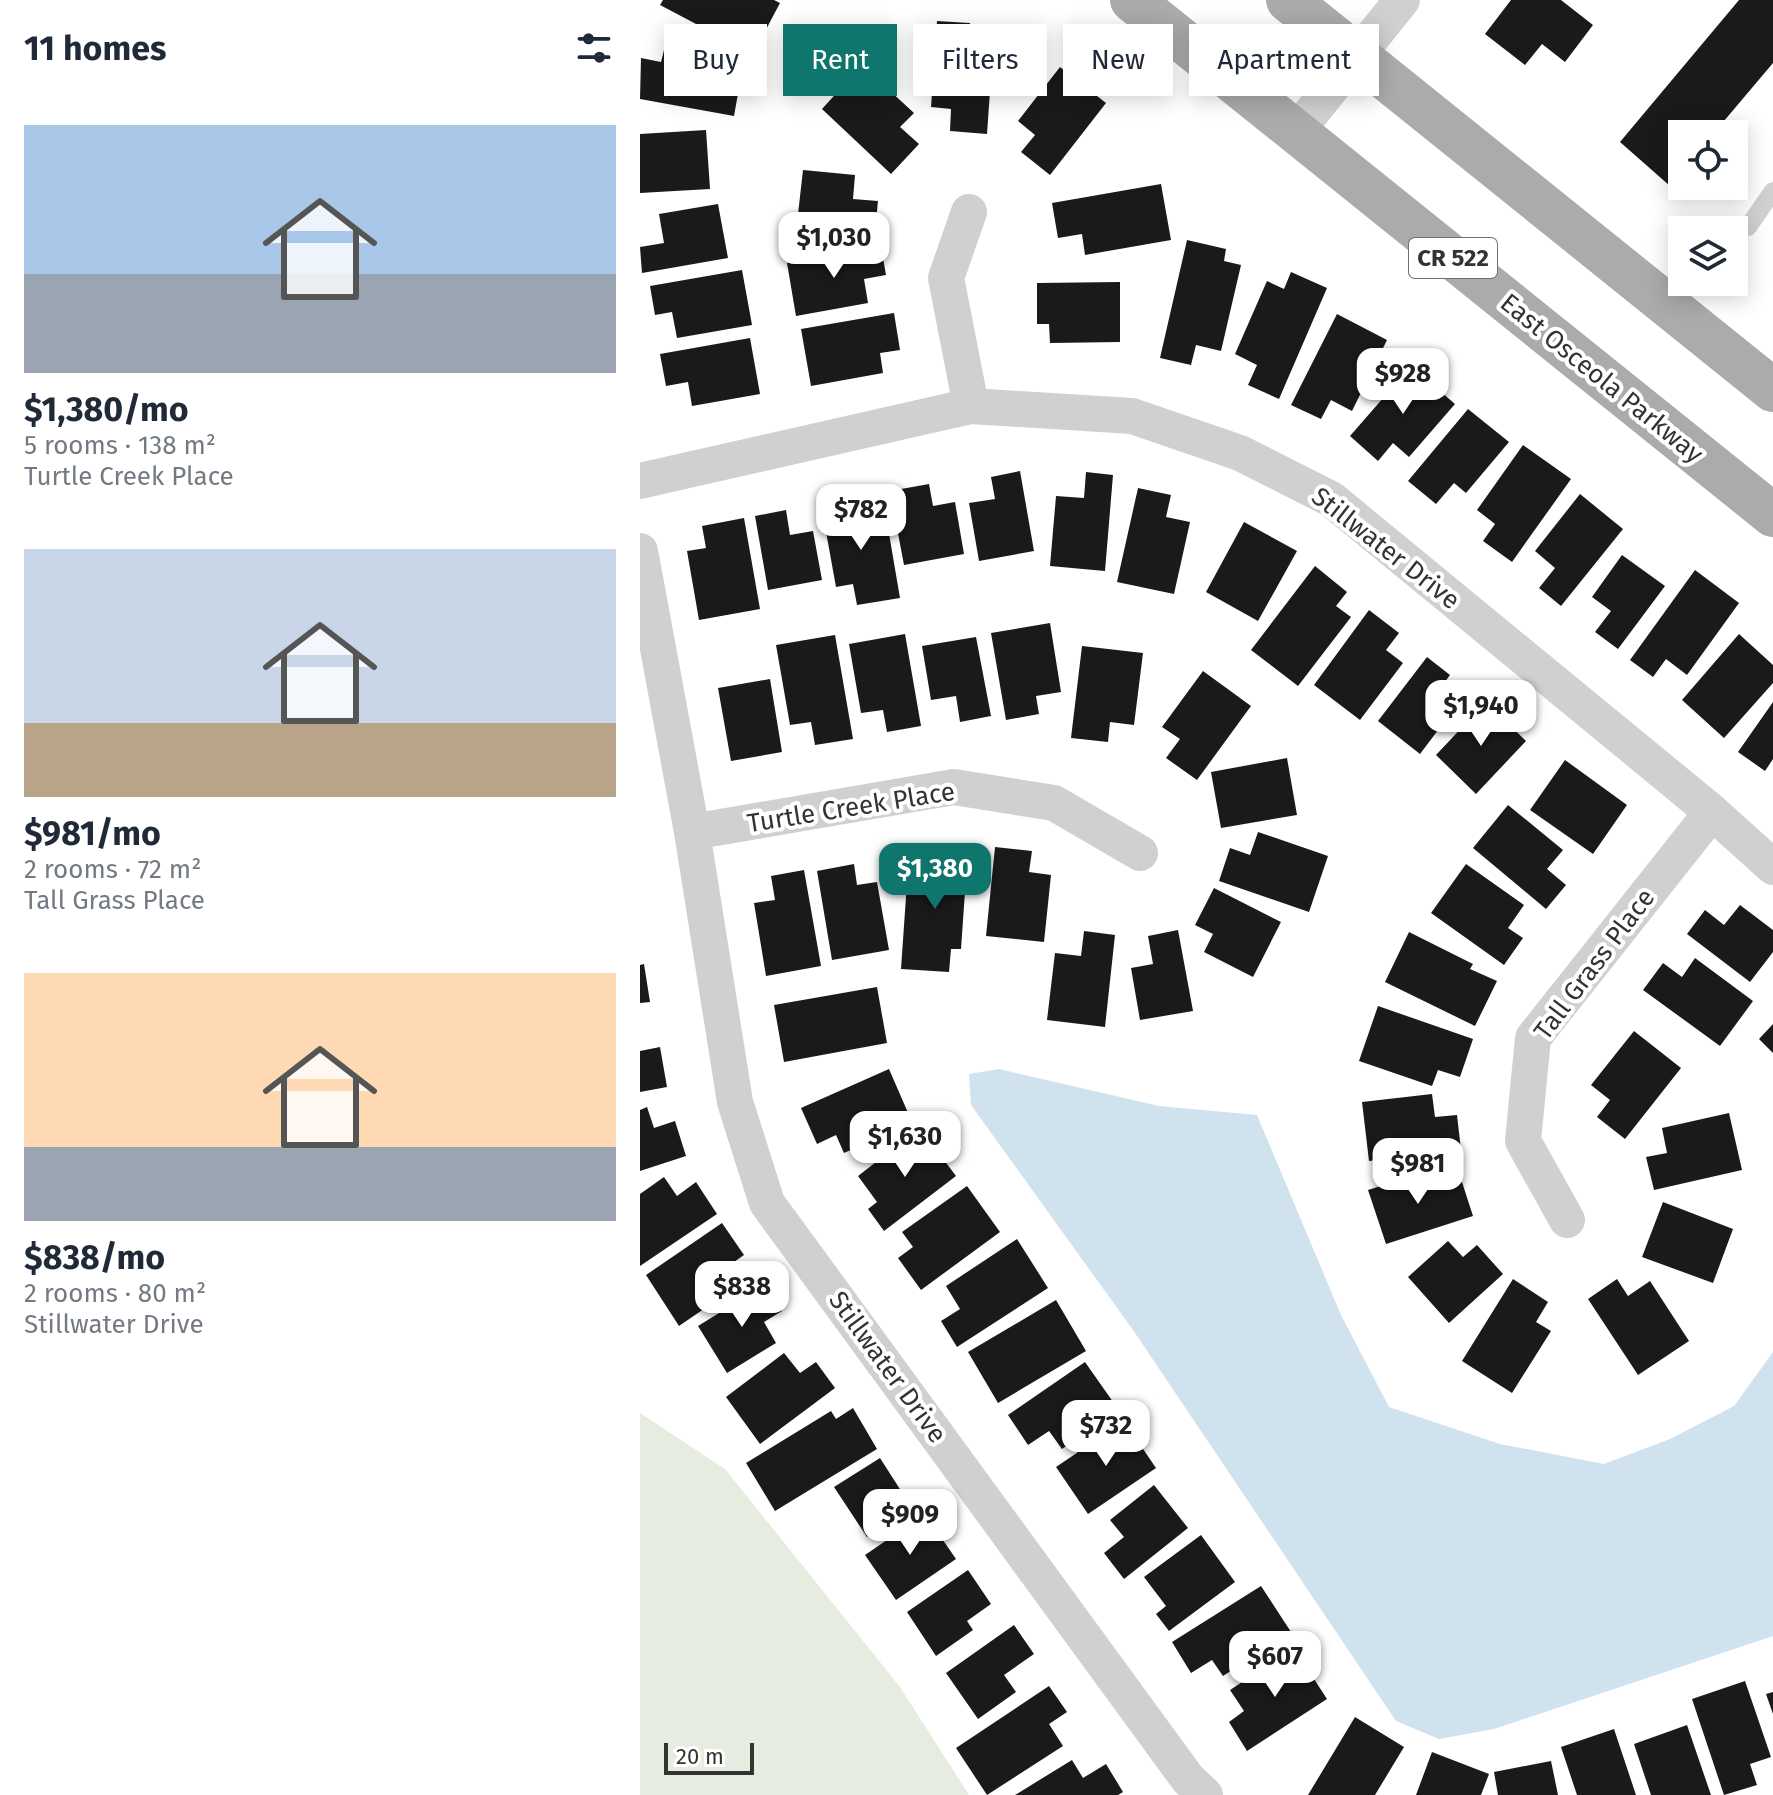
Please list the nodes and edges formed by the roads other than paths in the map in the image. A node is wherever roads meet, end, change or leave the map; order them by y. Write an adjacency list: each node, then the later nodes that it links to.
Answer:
1 (1132, 0): 8 (main road, East Osceola Parkway / CR 522)
2 (1288, 0): 4 (main road)
3 (1402, 0): 5 (street)
4 (1318, 24)
5 (1379, 29)
6 (1379, 74): 12 (main road)
7 (1325, 96): 8 (street)
8 (1296, 132): 15 (main road, East Osceola Parkway / CR 522)
9 (1773, 191): 11 (lane)
10 (969, 212): 13 (street)
11 (1748, 227)
12 (1773, 390)
13 (971, 406): 14 (street, Stillwater Drive); 17 (street, Stillwater Drive)
14 (640, 481)
15 (1773, 515)
16 (640, 551): 18 (street, Stillwater Drive)
17 (1712, 812): 20 (street, Stillwater Drive); 21 (street, Tall Grass Place)
18 (692, 832): 19 (street, Turtle Creek Place); 22 (street, Stillwater Drive)
19 (1140, 853)
20 (1773, 867)
21 (1567, 1220)
22 (1205, 1795)

